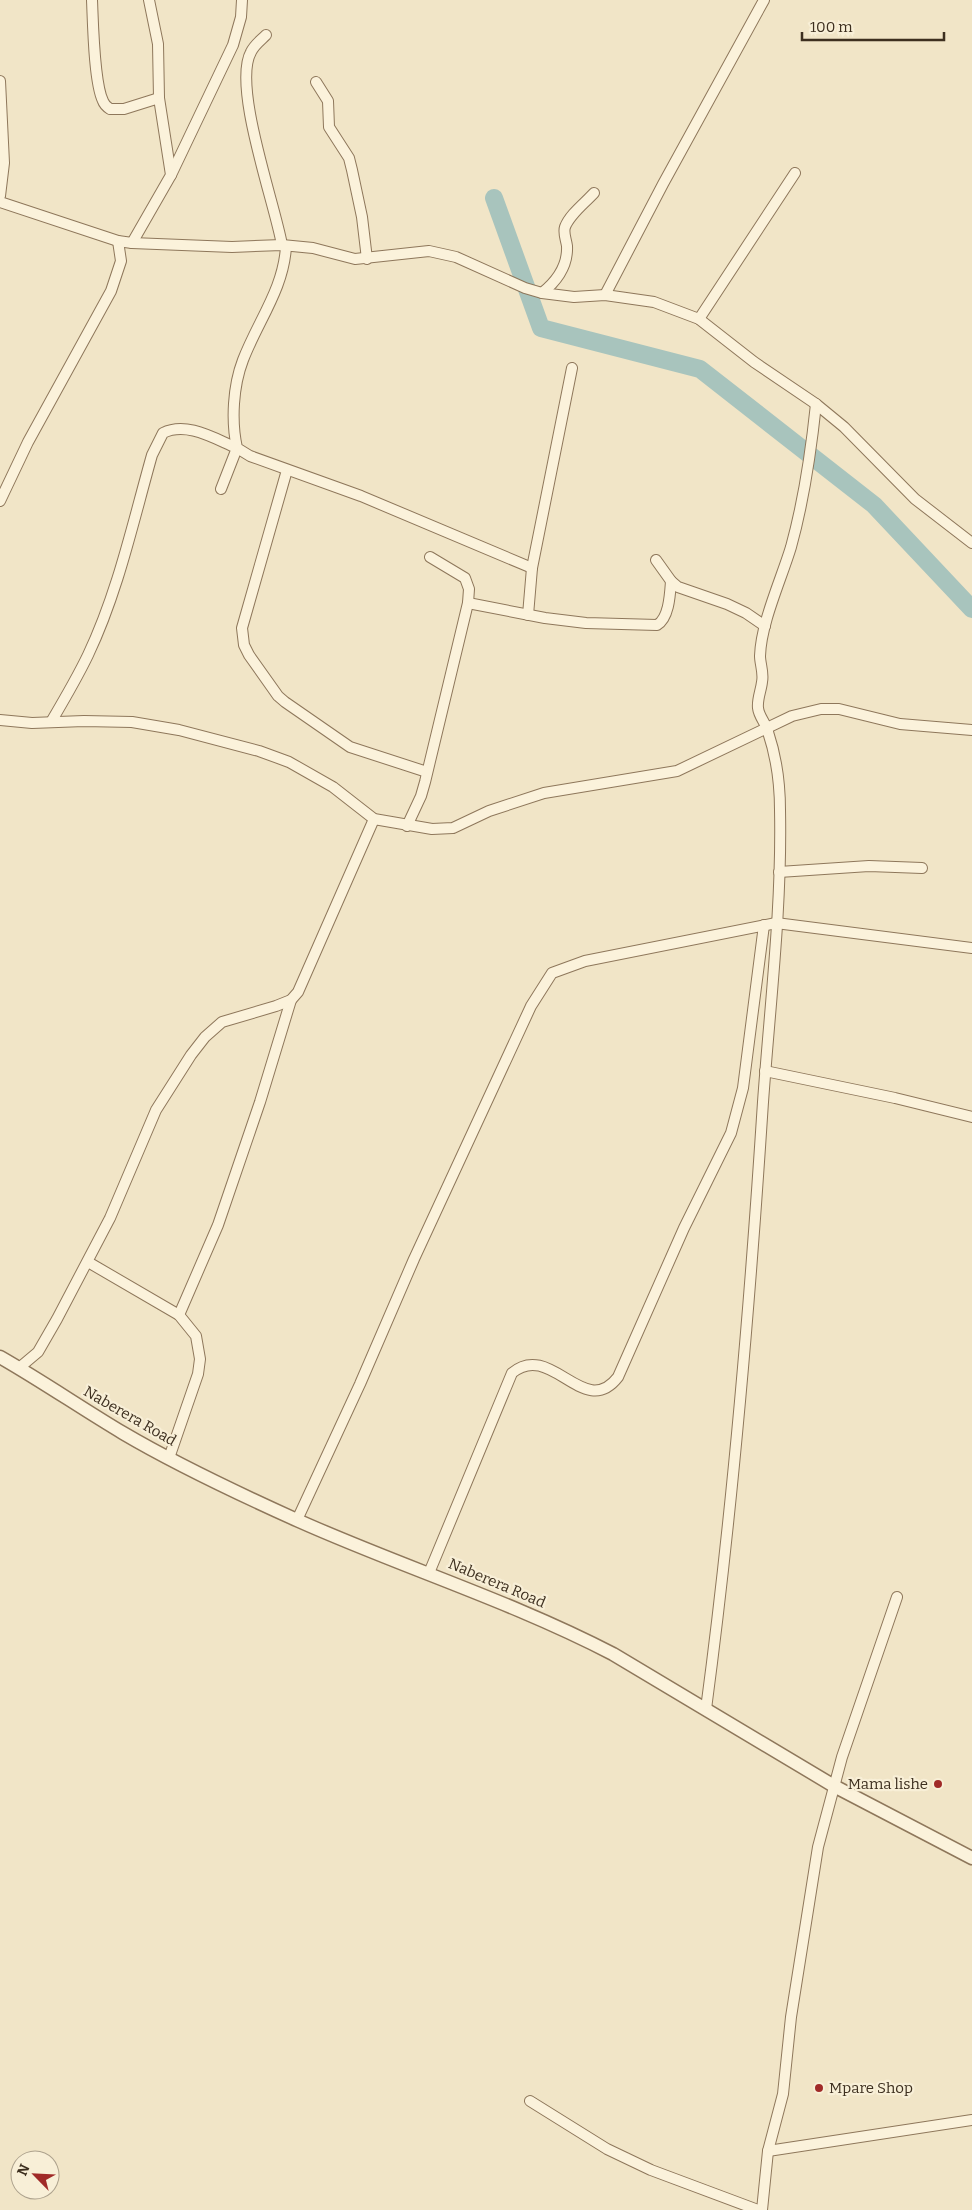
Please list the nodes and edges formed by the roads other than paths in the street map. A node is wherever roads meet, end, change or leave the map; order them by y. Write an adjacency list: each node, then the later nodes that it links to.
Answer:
1 (92, 0): 8 (street)
2 (149, 0): 8 (street)
3 (242, 0): 10 (street)
4 (764, 0): 19 (street)
5 (266, 36): 16 (street)
6 (0, 81): 12 (street)
7 (316, 82): 17 (street)
8 (159, 98): 10 (street)
9 (796, 173): 20 (street)
10 (171, 176): 15 (street)
11 (594, 194): 18 (street)
12 (0, 196)
13 (0, 202): 14 (street)
14 (118, 241): 15 (street); 26 (street)
15 (132, 243): 16 (street)
16 (284, 246): 17 (street); 23 (street)
17 (367, 259): 18 (street)
18 (542, 293): 19 (street)
19 (605, 296): 20 (street)
20 (699, 319): 22 (street)
21 (572, 368): 30 (street)
22 (816, 404): 27 (street); 34 (street)
23 (237, 448): 24 (street); 25 (street); 36 (street)
24 (287, 470): 30 (street); 39 (street)
25 (221, 490)
26 (0, 502)
27 (972, 543)
28 (430, 557): 32 (street)
29 (656, 560): 31 (street)
30 (532, 568): 33 (street)
31 (670, 581): 33 (street); 34 (street)
32 (468, 603): 33 (street); 39 (street)
33 (528, 615)
34 (766, 626): 37 (street)
35 (0, 720): 36 (street)
36 (52, 722): 40 (street)
37 (768, 728): 38 (street); 41 (street); 43 (street)
38 (972, 730)
39 (427, 772): 41 (street)
40 (374, 819): 41 (street); 47 (street)
41 (407, 826)
42 (922, 868): 43 (street)
43 (779, 872): 44 (street)
44 (776, 923): 45 (street); 46 (street); 48 (street)
45 (764, 925): 55 (street); 56 (street)
46 (972, 948)
47 (291, 1000): 50 (street); 51 (street)
48 (766, 1071): 49 (street); 58 (street)
49 (972, 1117)
50 (88, 1262): 51 (street); 53 (street)
51 (179, 1316): 54 (street)
52 (0, 1357): 53 (street, Naberera Road)
53 (19, 1368): 54 (street, Naberera Road)
54 (169, 1458): 55 (street, Naberera Road)
55 (296, 1520): 56 (street, Naberera Road)
56 (429, 1573): 58 (street, Naberera Road)
57 (897, 1597): 59 (street)
58 (706, 1709): 59 (street, Naberera Road)
59 (834, 1786): 60 (street, Naberera Road); 63 (street)
60 (972, 1858)
61 (530, 2101): 64 (street)
62 (972, 2120): 63 (street)
63 (768, 2151): 64 (street)
64 (760, 2210)

